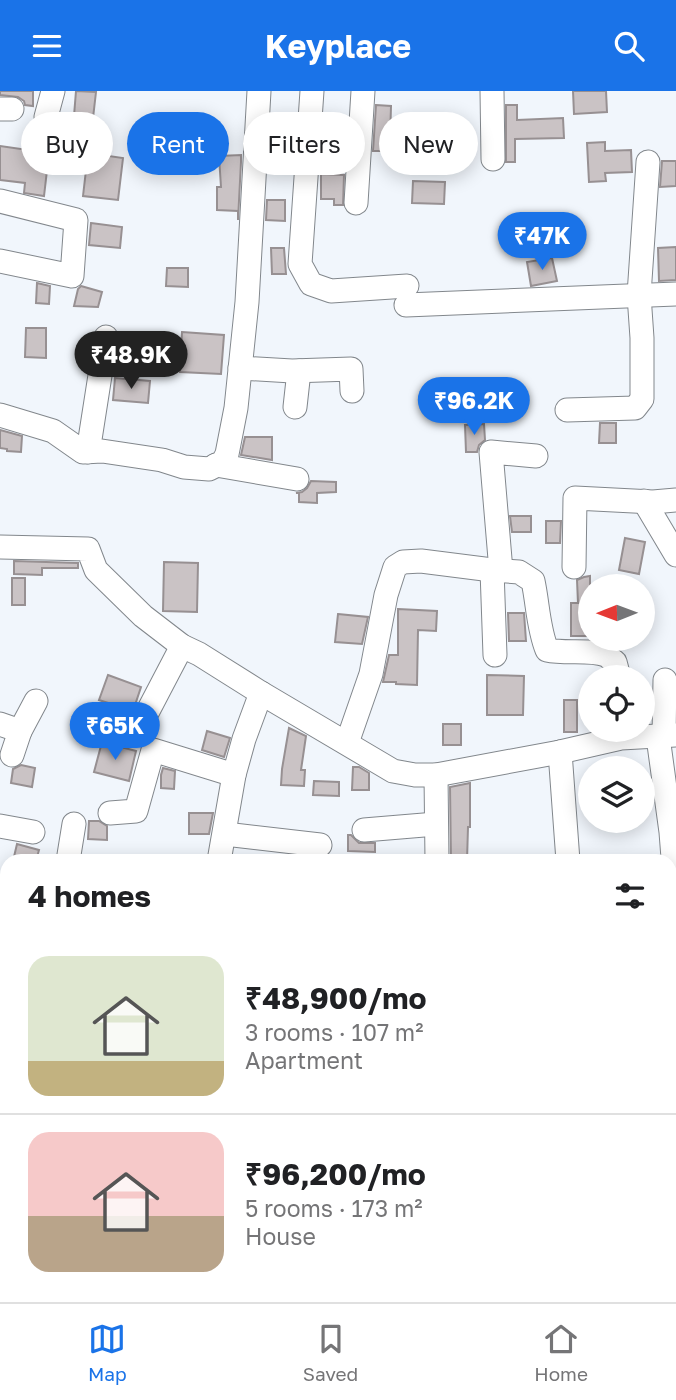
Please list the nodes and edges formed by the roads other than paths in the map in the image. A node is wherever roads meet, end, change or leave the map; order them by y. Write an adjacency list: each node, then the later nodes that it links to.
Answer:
1 (53, 91): 6 (street)
2 (259, 91): 15 (street)
3 (312, 91): 13 (street)
4 (363, 91): 10 (street)
5 (492, 91): 7 (street)
6 (47, 112)
7 (493, 159)
8 (649, 162): 13 (street)
9 (0, 201): 11 (street)
10 (356, 202)
11 (0, 261)
12 (676, 294): 13 (street)
13 (639, 295): 19 (street)
14 (106, 337): 21 (street)
15 (240, 368): 16 (street); 23 (street)
16 (299, 371): 17 (street); 18 (street)
17 (352, 391)
18 (295, 407)
19 (567, 410)
20 (0, 415): 21 (street)
21 (88, 452): 23 (street)
22 (536, 456): 30 (street)
23 (216, 465): 24 (street)
24 (297, 479)
25 (676, 500): 26 (street)
26 (645, 501): 28 (street); 29 (street)
27 (0, 547): 31 (street)
28 (676, 555)
29 (574, 567)
30 (496, 570): 32 (street); 33 (street); 41 (street)
31 (182, 646): 35 (street); 37 (street)
32 (495, 655)
33 (616, 665)
34 (665, 680): 39 (street)
35 (261, 693): 41 (street); 44 (street)
36 (36, 701): 38 (street)
37 (148, 711)
38 (10, 727): 43 (street)
39 (666, 736): 58 (street)
40 (594, 742): 42 (street)
41 (347, 743): 45 (street)
42 (560, 752): 45 (street); 57 (street)
43 (12, 755)
44 (234, 775): 46 (street); 52 (street)
45 (436, 775): 48 (street)
46 (110, 813)
47 (74, 824): 54 (street)
48 (436, 824): 50 (street); 56 (street)
49 (0, 826): 51 (street)
50 (364, 829)
51 (33, 832)
52 (225, 834): 53 (street); 55 (street)
53 (320, 845)
54 (69, 854)
55 (221, 854)
56 (436, 854)
57 (567, 854)
58 (673, 854)

